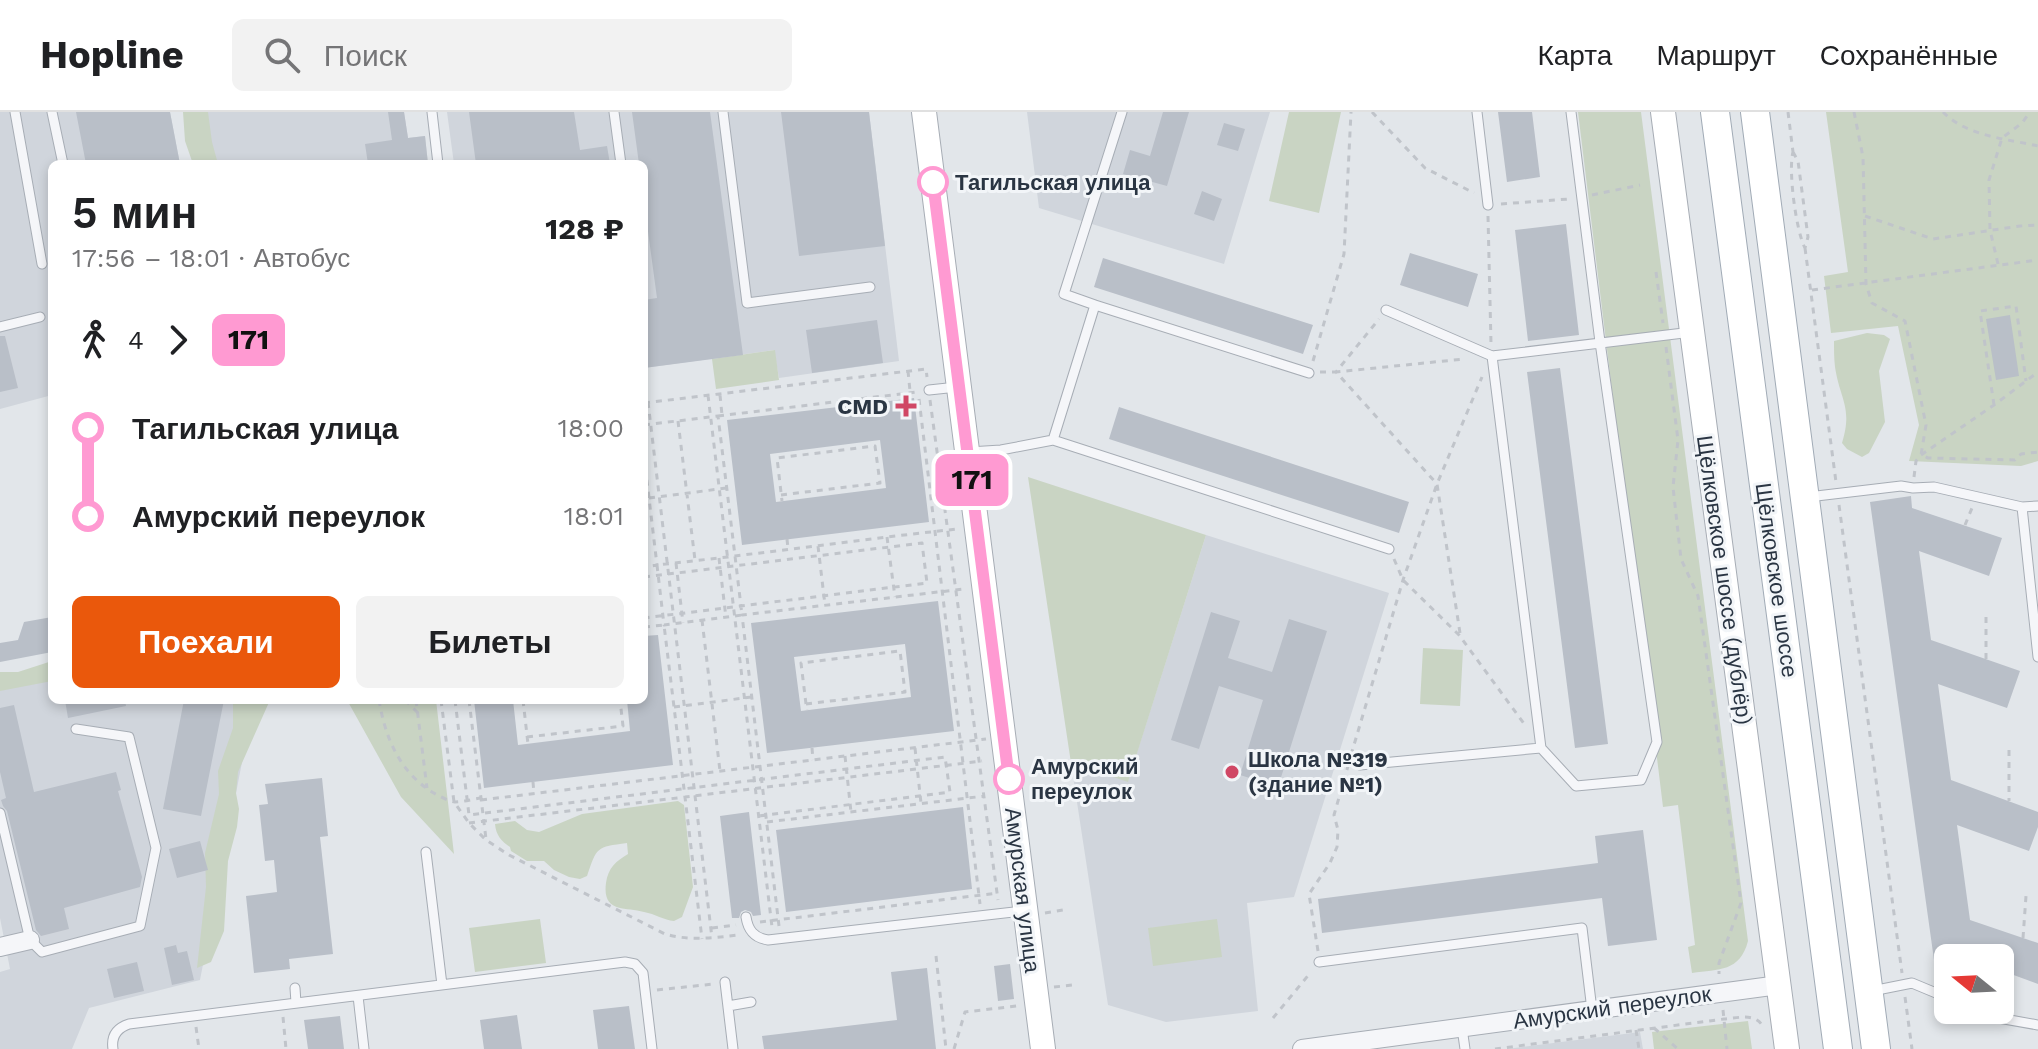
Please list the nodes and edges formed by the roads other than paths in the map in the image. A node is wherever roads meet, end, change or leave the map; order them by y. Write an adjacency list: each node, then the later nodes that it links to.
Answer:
1 (15, 112): 17 (lane)
2 (52, 112): 13 (lane)
3 (432, 112): 14 (lane)
4 (614, 112): 15 (lane)
5 (723, 112): 18 (lane)
6 (924, 112): 27 (street, Амурская улица)
7 (1122, 112): 19 (lane)
8 (1477, 112): 16 (lane)
9 (1571, 112): 24 (lane)
10 (1663, 112): 23 (street, Щёлковское шоссе (дублёр))
11 (1715, 112): 70 (main road, Щёлковское шоссе)
12 (1755, 112): 31 (main road, Щёлковское шоссе)
13 (62, 160)
14 (438, 160)
15 (620, 160)
16 (1488, 205)
17 (42, 264)
18 (870, 287)
19 (1095, 305): 26 (lane); 29 (lane)
20 (1386, 310): 25 (lane)
21 (40, 317): 22 (lane)
22 (0, 327)
23 (1692, 332): 24 (lane); 50 (street, Щёлковское шоссе (дублёр))
24 (1600, 342): 25 (lane); 37 (lane)
25 (1492, 356): 37 (lane)
26 (1309, 373)
27 (959, 386): 28 (lane); 30 (street, Амурская улица)
28 (929, 390)
29 (1053, 440): 30 (lane); 34 (lane)
30 (969, 452): 43 (street, Амурская улица)
31 (1805, 497): 33 (lane); 52 (main road, Щёлковское шоссе)
32 (2038, 506): 33 (lane)
33 (2022, 507): 35 (lane)
34 (1389, 549)
35 (2038, 657)
36 (76, 729): 45 (lane)
37 (1541, 748): 38 (lane)
38 (1360, 765)
39 (0, 813): 45 (lane)
40 (426, 852): 41 (lane)
41 (430, 886): 42 (lane); 49 (lane)
42 (419, 887)
43 (1035, 912): 44 (lane); 66 (street, Амурская улица)
44 (749, 925)
45 (30, 940): 46 (street)
46 (0, 947)
47 (1319, 962): 58 (lane)
48 (725, 982): 57 (lane)
49 (442, 985): 54 (lane); 64 (lane)
50 (1779, 985): 58 (street, Амурский переулок); 69 (street, Щёлковское шоссе (дублёр))
51 (295, 988): 56 (lane)
52 (1869, 991): 53 (lane); 71 (main road, Щёлковское шоссе)
53 (1934, 992)
54 (358, 996): 56 (lane); 63 (lane)
55 (751, 1002): 57 (lane)
56 (296, 1003): 62 (lane)
57 (728, 1006): 65 (lane)
58 (1592, 1010): 61 (street, Амурский переулок)
59 (2014, 1021): 60 (lane)
60 (2038, 1025)
61 (1462, 1028): 67 (street, Амурский переулок); 68 (lane)
62 (113, 1049)
63 (364, 1049)
64 (652, 1049)
65 (733, 1049)
66 (1043, 1049)
67 (1302, 1049)
68 (1465, 1049)
69 (1787, 1049)
70 (1835, 1049)
71 (1876, 1049)

